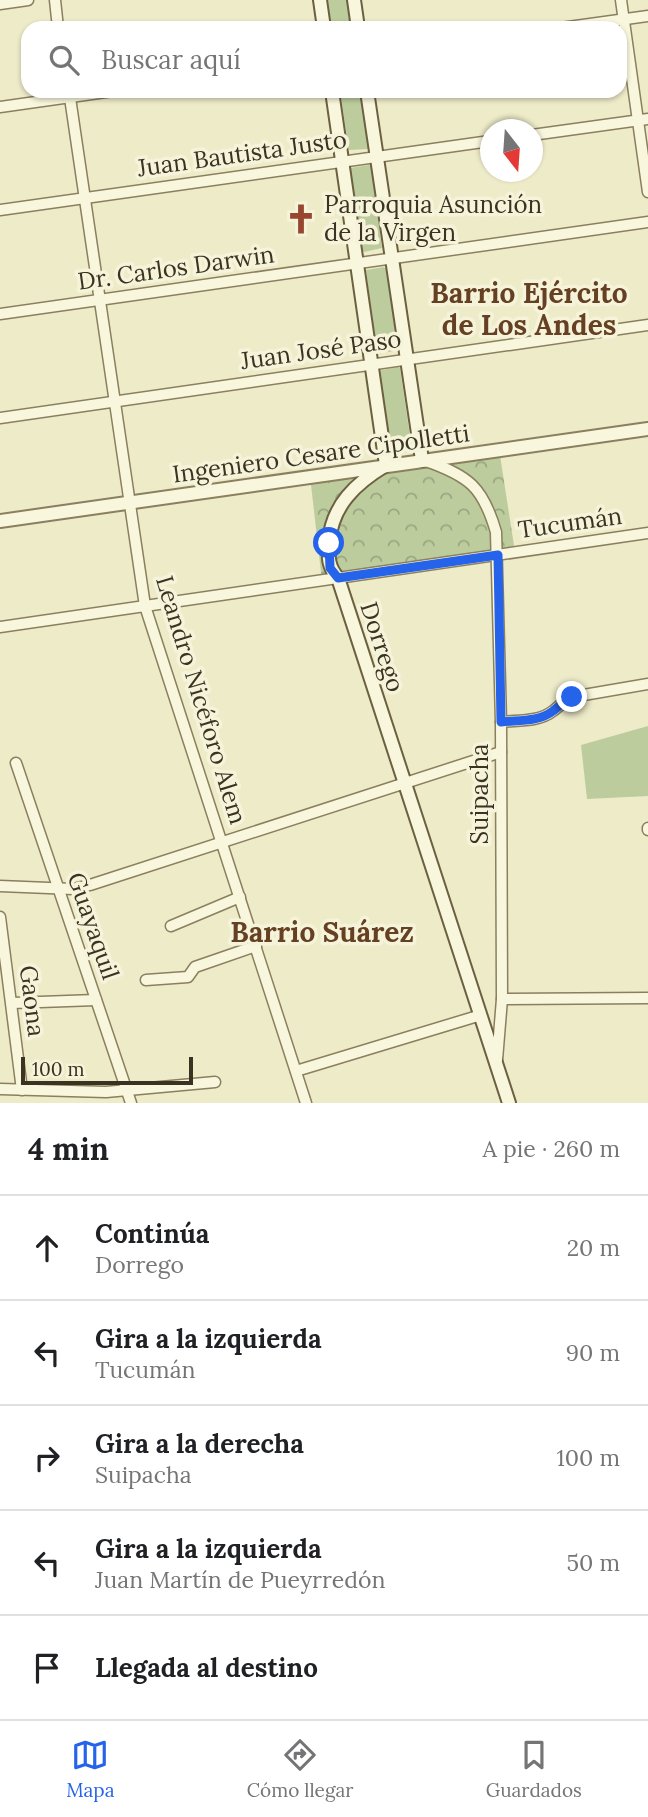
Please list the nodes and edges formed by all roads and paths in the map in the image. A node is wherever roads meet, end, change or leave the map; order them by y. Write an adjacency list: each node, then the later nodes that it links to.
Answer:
1 (28, 0): 6 (street)
2 (55, 0): 9 (street)
3 (320, 0): 10 (main road)
4 (354, 0): 11 (main road)
5 (621, 0): 8 (street)
6 (0, 4)
7 (648, 16): 8 (street)
8 (623, 20): 12 (street)
9 (57, 21)
10 (323, 21)
11 (357, 21)
12 (615, 21)
13 (627, 40): 19 (street)
14 (48, 98): 18 (street)
15 (70, 98): 25 (street, Leandro Nicéforo Alem)
16 (333, 98): 23 (main road)
17 (368, 98): 22 (main road)
18 (0, 107)
19 (643, 120): 20 (street); 24 (street)
20 (543, 134)
21 (480, 143): 22 (street, Juan Bautista Justo)
22 (376, 157): 23 (street, Juan Bautista Justo); 28 (main road)
23 (342, 162): 25 (street, Juan Bautista Justo); 29 (main road)
24 (648, 192)
25 (84, 198): 26 (street, Juan Bautista Justo); 30 (street, Leandro Nicéforo Alem)
26 (0, 210)
27 (648, 222): 28 (street, Dr. Carlos Darwin)
28 (391, 260): 29 (street, Dr. Carlos Darwin); 33 (main road)
29 (356, 264): 30 (street, Dr. Carlos Darwin); 34 (main road)
30 (100, 300): 31 (street, Dr. Carlos Darwin); 35 (street, Leandro Nicéforo Alem)
31 (0, 314)
32 (648, 326): 33 (street, Juan José Paso)
33 (405, 359): 34 (street, Juan José Paso); 38 (main road)
34 (371, 364): 35 (street, Juan José Paso); 39 (main road)
35 (115, 401): 36 (street, Juan José Paso); 40 (street, Leandro Nicéforo Alem)
36 (0, 418)
37 (648, 429): 38 (main road, Ingeniero Cesare Cipolletti)
38 (422, 460): 39 (main road, Ingeniero Cesare Cipolletti); 43 (street, Suipacha)
39 (386, 465): 40 (main road, Ingeniero Cesare Cipolletti); 44 (main road, Dorrego)
40 (129, 502): 41 (main road, Ingeniero Cesare Cipolletti); 45 (street, Leandro Nicéforo Alem)
41 (0, 521)
42 (648, 533): 43 (street, Tucumán)
43 (498, 555): 44 (street, Tucumán); 48 (street, Suipacha)
44 (338, 578): 45 (street, Tucumán); 51 (main road, Dorrego)
45 (145, 606): 46 (street, Tucumán); 52 (street, Leandro Nicéforo Alem)
46 (0, 627)
47 (648, 684): 48 (street)
48 (501, 722): 49 (street, Suipacha)
49 (501, 752): 51 (street); 61 (street, Suipacha)
50 (16, 763): 54 (street, Guayaquil)
51 (403, 783): 52 (street); 64 (main road, Dorrego)
52 (222, 842): 54 (street); 55 (street, Leandro Nicéforo Alem)
53 (0, 886): 54 (street)
54 (58, 888): 62 (street, Guayaquil)
55 (240, 897): 57 (street); 58 (street, Leandro Nicéforo Alem)
56 (0, 917): 63 (street, Gaona)
57 (172, 926)
58 (257, 946): 59 (street); 66 (street, Leandro Nicéforo Alem)
59 (146, 980)
60 (648, 998): 61 (street)
61 (502, 999): 65 (street, Dorrego)
62 (96, 1000): 63 (street); 70 (street, Guayaquil)
63 (12, 1003): 69 (street, Gaona)
64 (481, 1015): 65 (main road, Dorrego); 66 (street)
65 (497, 1060): 73 (main road, Dorrego)
66 (296, 1071): 72 (street, Leandro Nicéforo Alem)
67 (215, 1082): 70 (street)
68 (0, 1089): 69 (street)
69 (23, 1090): 70 (street)
70 (127, 1091): 71 (street, Guayaquil)
71 (131, 1103)
72 (306, 1103)
73 (509, 1103)

